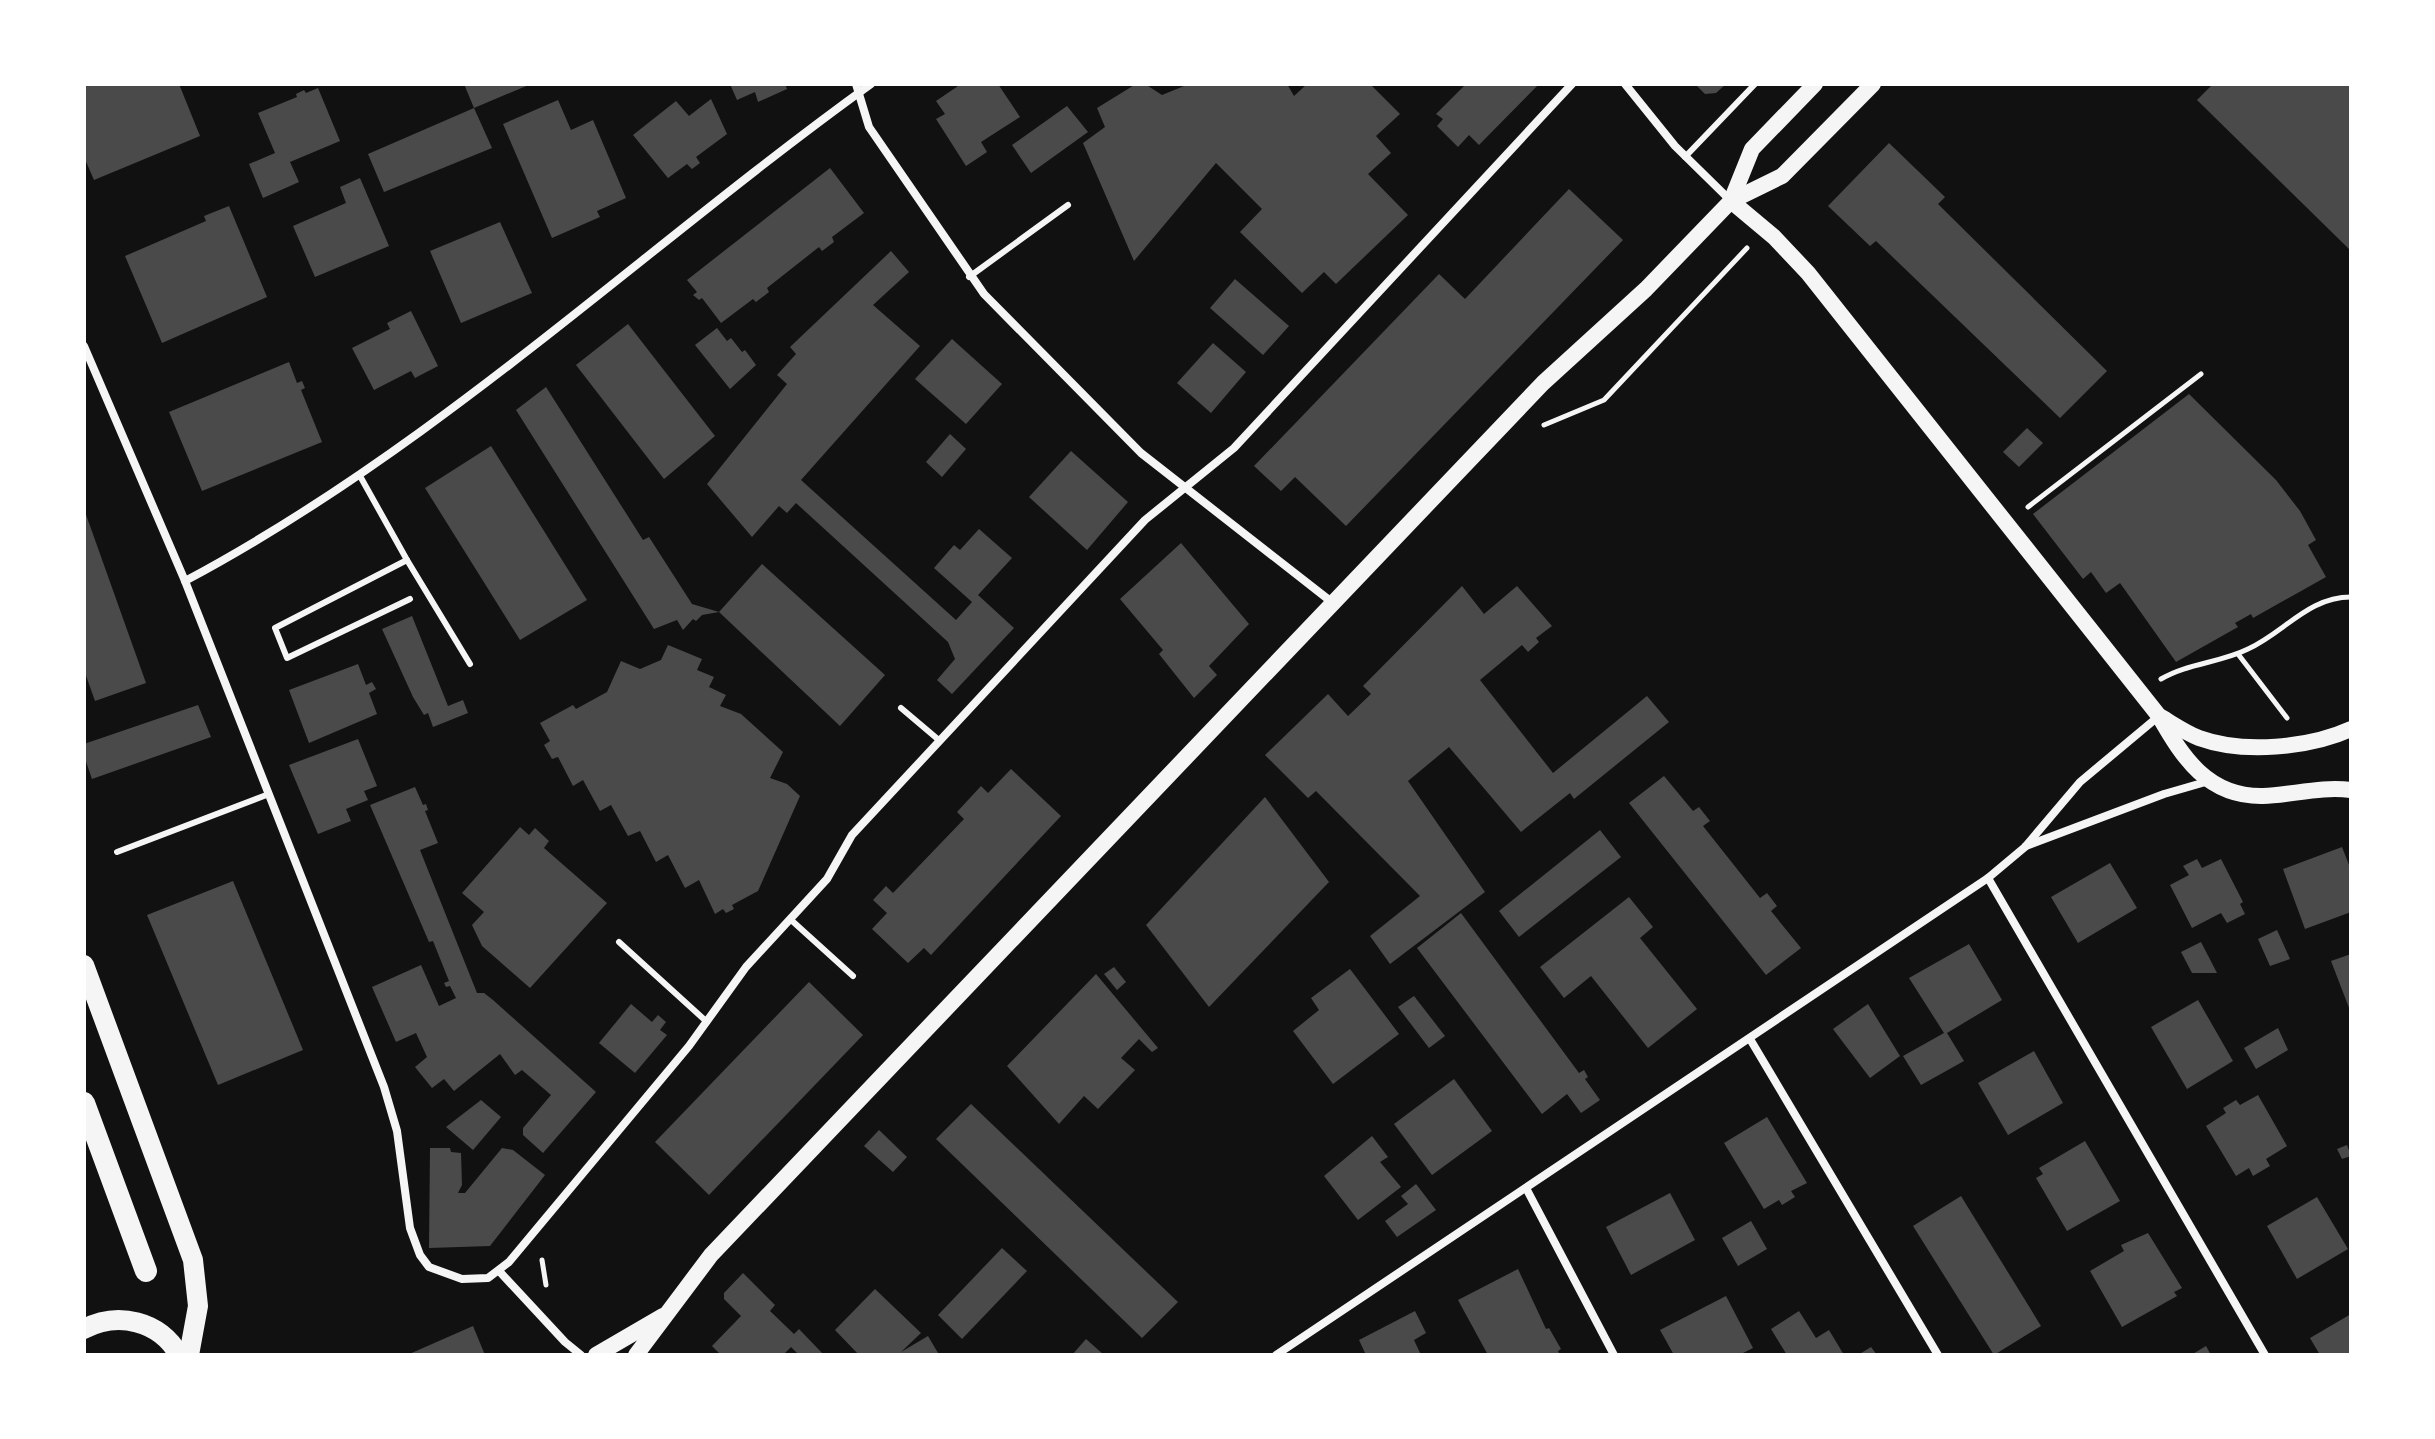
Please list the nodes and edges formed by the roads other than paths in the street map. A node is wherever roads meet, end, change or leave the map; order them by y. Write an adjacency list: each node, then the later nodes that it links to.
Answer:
1 (871, 84): 7 (street)
2 (1572, 84): 14 (street)
3 (1625, 84): 8 (street)
4 (1755, 84): 8 (lane)
5 (1815, 84): 9 (main road)
6 (1873, 84): 9 (main road)
7 (857, 88): 11 (street); 13 (street)
8 (1685, 157): 9 (street)
9 (1731, 201): 18 (main road); 21 (main road)
10 (1068, 205): 11 (lane)
11 (969, 277): 14 (street)
12 (84, 346): 16 (street)
13 (360, 476): 15 (lane); 16 (street)
14 (1186, 487): 18 (street); 23 (street)
15 (407, 560): 17 (lane); 19 (lane)
16 (185, 581): 26 (street)
17 (410, 599)
18 (1333, 603): 40 (main road)
19 (470, 664)
20 (901, 708): 23 (lane)
21 (2159, 716): 22 (main road); 24 (main road); 27 (street)
22 (2351, 729)
23 (940, 741): 30 (street)
24 (2211, 781): 25 (main road); 27 (street)
25 (2351, 790)
26 (269, 794): 28 (lane); 39 (street)
27 (2025, 847): 29 (street)
28 (117, 852)
29 (1988, 878): 35 (street); 50 (street)
30 (790, 919): 33 (lane); 34 (street)
31 (619, 942): 34 (lane)
32 (84, 965): 43 (main road)
33 (853, 976)
34 (707, 1022): 39 (street)
35 (1750, 1039): 37 (street); 49 (street)
36 (84, 1103): 38 (highway)
37 (1526, 1188): 47 (street); 48 (street)
38 (146, 1271)
39 (500, 1272): 44 (street)
40 (668, 1313): 45 (main road); 46 (main road)
41 (84, 1329): 42 (main road)
42 (179, 1355)
43 (189, 1355)
44 (581, 1355)
45 (596, 1355)
46 (636, 1355)
47 (1276, 1355)
48 (1614, 1355)
49 (1938, 1355)
50 (2265, 1355)

